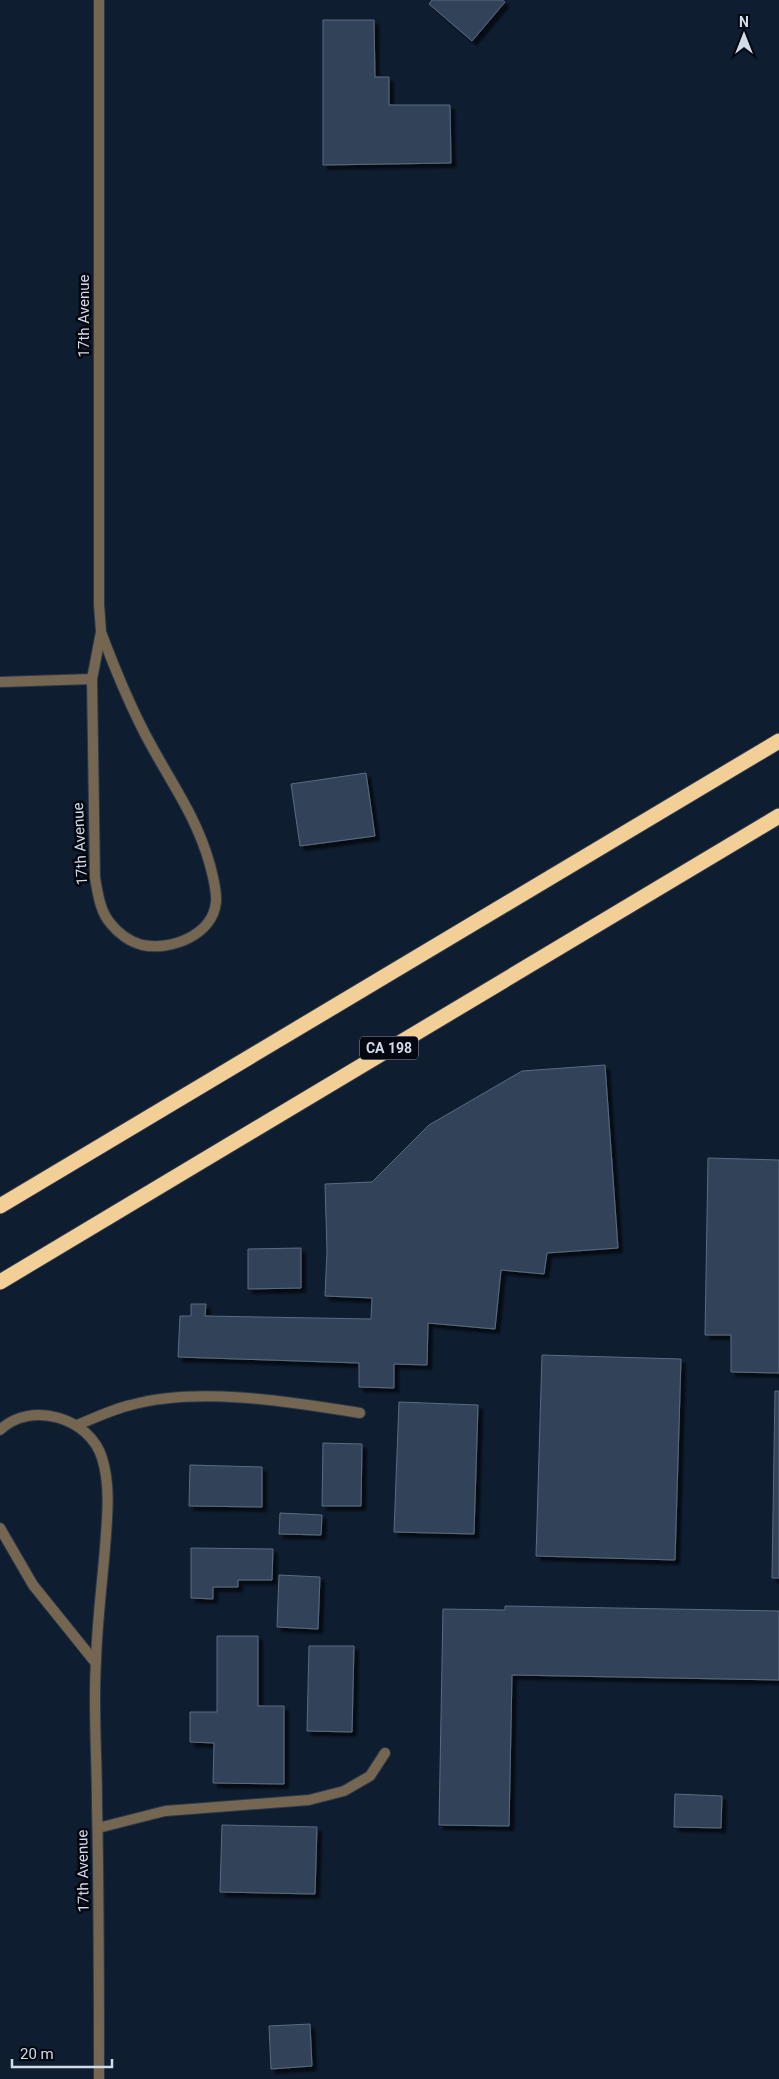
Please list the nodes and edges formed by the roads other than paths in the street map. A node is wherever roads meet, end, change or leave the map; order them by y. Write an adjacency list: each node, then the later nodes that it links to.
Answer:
1 (100, 0): 2 (street, 17th Avenue)
2 (101, 632): 3 (street, 17th Avenue); 3 (street, 17th Avenue)
3 (92, 679): 4 (street)
4 (0, 682)
5 (779, 741): 7 (highway)
6 (779, 816): 8 (highway, CA 198)
7 (0, 1206)
8 (0, 1282)
9 (360, 1413): 10 (street)
10 (77, 1425): 11 (street, 17th Avenue); 13 (street, 17th Avenue)
11 (0, 1430)
12 (0, 1528): 13 (street)
13 (95, 1662): 15 (street, 17th Avenue)
14 (385, 1753): 15 (street)
15 (98, 1828): 16 (street, 17th Avenue)
16 (99, 2079)

